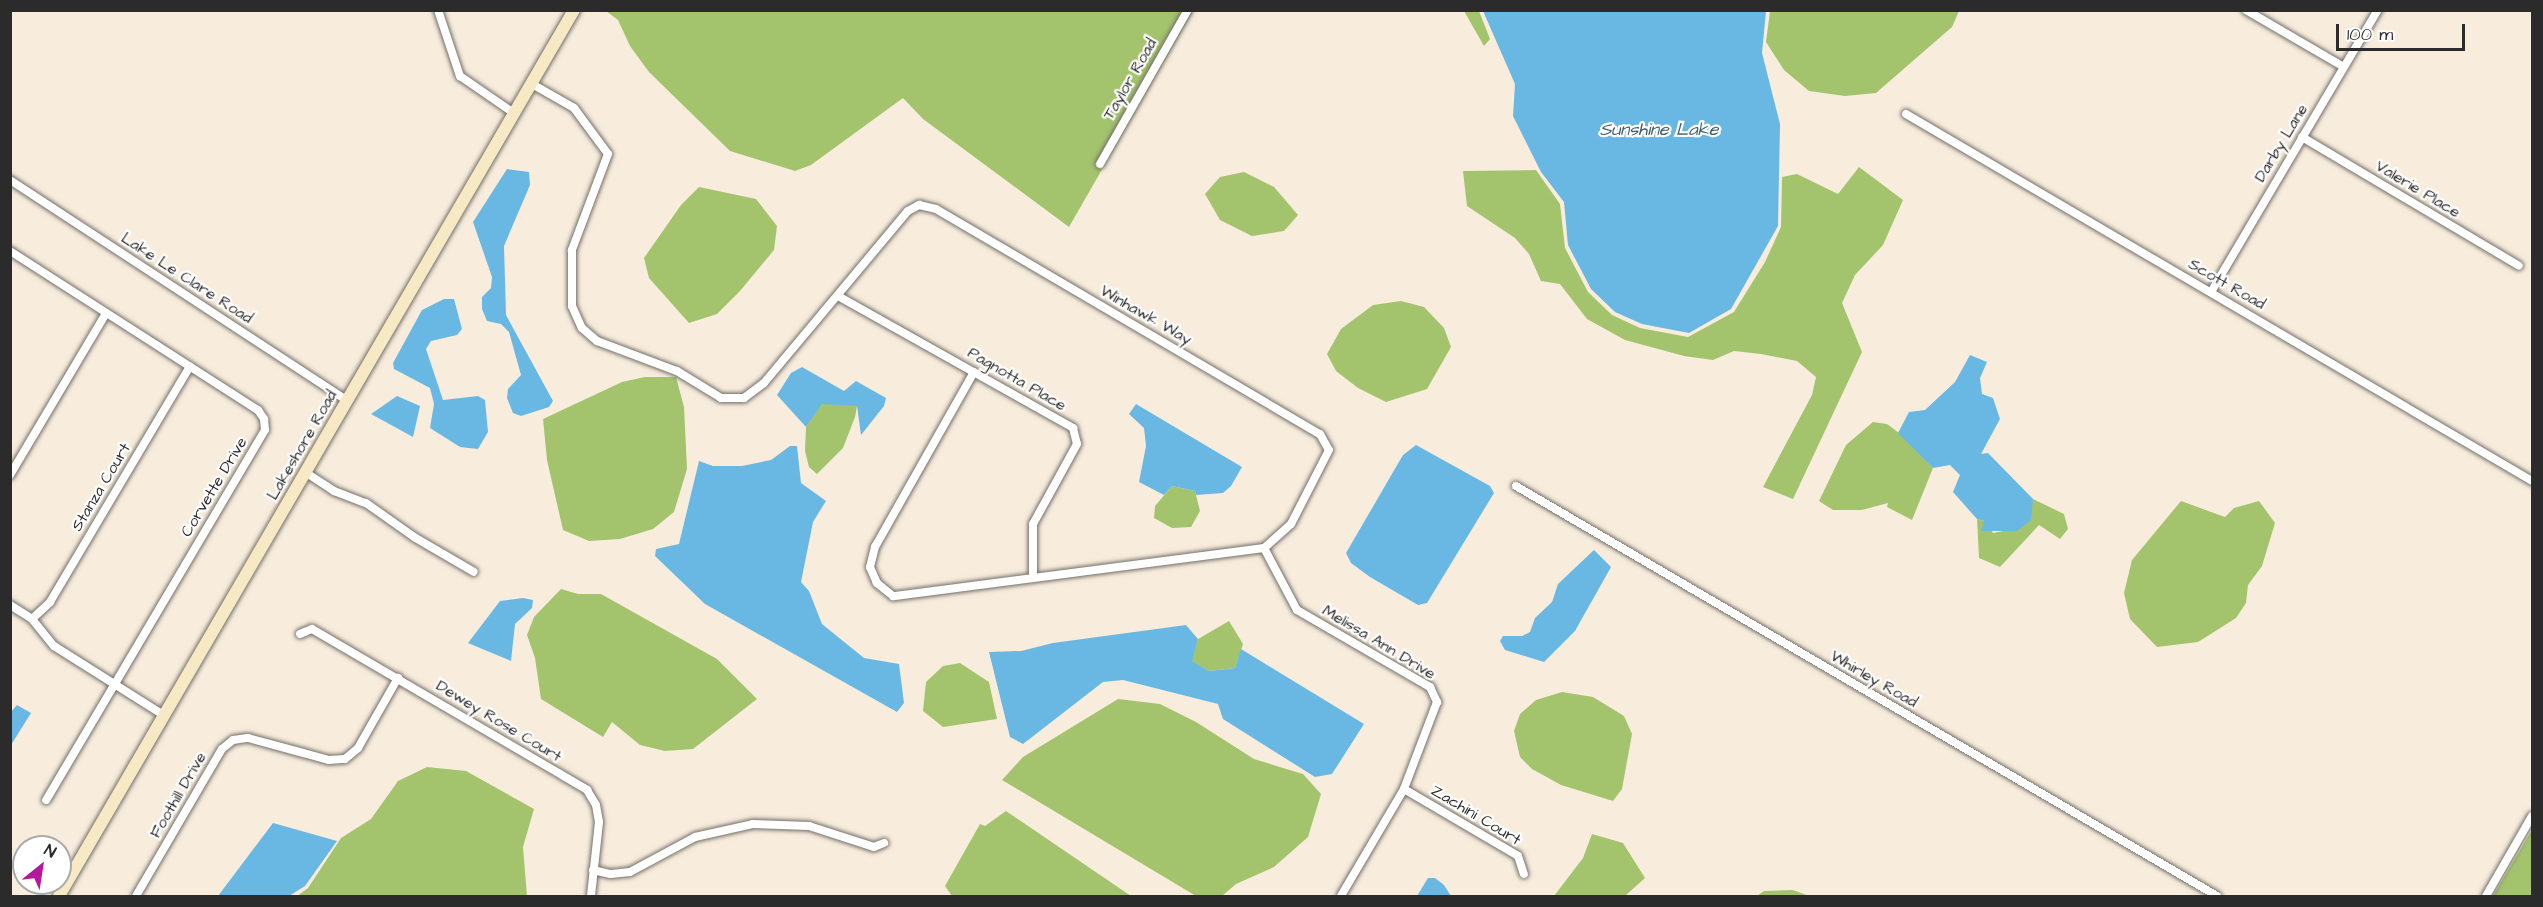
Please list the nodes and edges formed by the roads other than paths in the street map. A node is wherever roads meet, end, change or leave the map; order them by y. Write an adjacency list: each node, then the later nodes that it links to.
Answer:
1 (438, 10): 8 (street)
2 (574, 10): 7 (street, Lakeshore Road)
3 (1188, 10): 11 (street, Taylor Road)
4 (2246, 10): 6 (street)
5 (2378, 10): 6 (street, Darby Lane)
6 (2344, 67): 10 (street, Darby Lane)
7 (532, 84): 8 (street, Lakeshore Road); 16 (street, Winhawk Way)
8 (515, 114): 20 (street, Lakeshore Road)
9 (1906, 114): 15 (street, Scott Road)
10 (2302, 137): 14 (street, Valerie Place); 15 (street, Darby Lane)
11 (1100, 164)
12 (10, 180): 20 (street, Lake Le Clare Road)
13 (10, 251): 17 (street, Corvette Drive)
14 (2519, 266)
15 (2211, 292): 23 (street, Scott Road)
16 (838, 296): 19 (street, Pagnotta Place); 25 (street, Winhawk Way)
17 (106, 313): 18 (street, Corvette Drive); 22 (street)
18 (190, 366): 29 (street, Stanza Court); 32 (street, Corvette Drive)
19 (974, 372): 27 (street, Pagnotta Place); 27 (street)
20 (346, 400): 21 (street, Lakeshore Road)
21 (305, 472): 26 (street); 33 (street, Lakeshore Road)
22 (10, 475)
23 (2532, 481)
24 (1516, 486): 44 (street, Whirley Road)
25 (1264, 548): 27 (street); 34 (street, Melissa Ann Drive)
26 (474, 572)
27 (1034, 576)
28 (10, 605): 29 (street)
29 (32, 619): 32 (street)
30 (300, 634): 31 (street, Dewey Rose Court)
31 (398, 678): 38 (street, Dewey Rose Court); 41 (street, Foothill Drive)
32 (115, 685): 33 (street); 35 (street, Corvette Drive)
33 (165, 716): 40 (street, Lakeshore Road)
34 (1404, 789): 39 (street, Zachini Court); 43 (street, Melissa Ann Drive)
35 (46, 800)
36 (2532, 816): 45 (street)
37 (884, 843): 38 (street)
38 (593, 870): 42 (street, Dewey Rose Court)
39 (1524, 874)
40 (58, 897)
41 (136, 897)
42 (591, 897)
43 (1341, 897)
44 (2217, 897)
45 (2486, 897)

